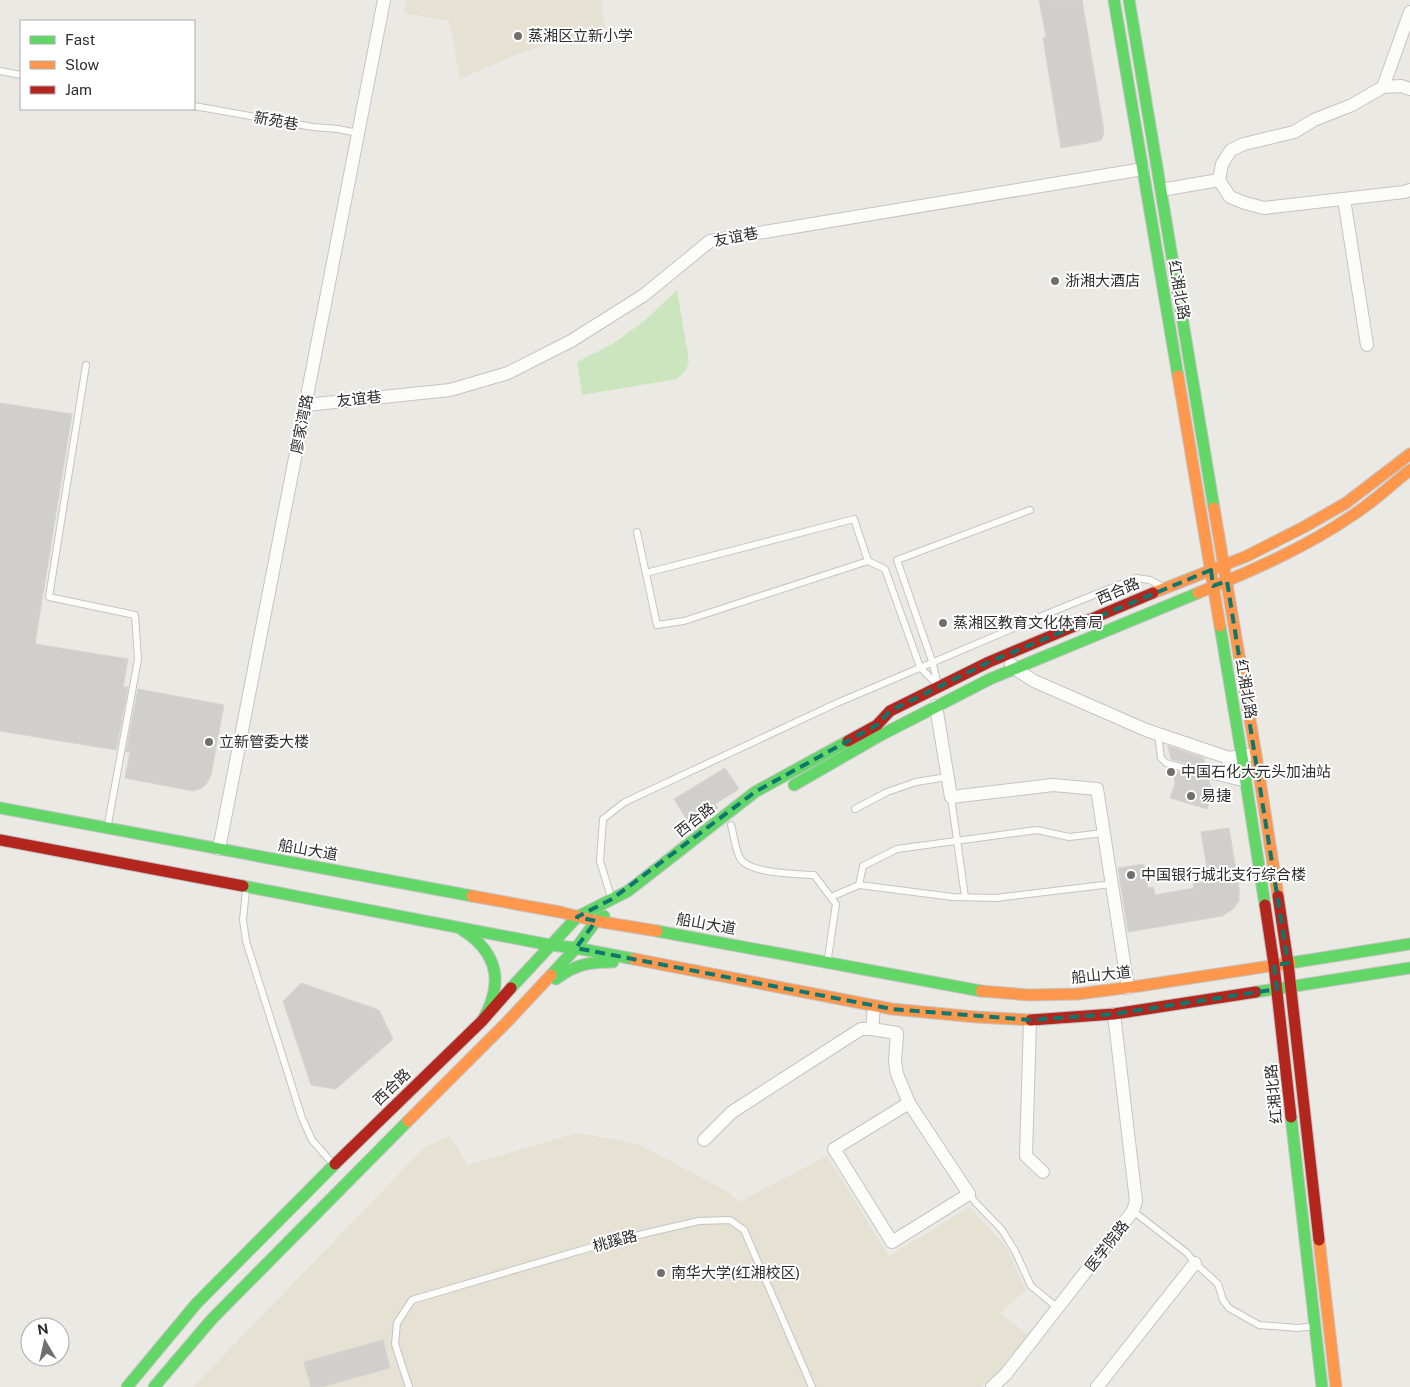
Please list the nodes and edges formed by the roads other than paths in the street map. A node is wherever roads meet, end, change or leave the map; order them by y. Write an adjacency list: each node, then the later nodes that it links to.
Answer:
1 (384, 0): 10 (street, 廖家湾路)
2 (1114, 0): 11 (main road, 红湘北路)
3 (1128, 0): 13 (main road, 红湘北路)
4 (1410, 12): 7 (street)
5 (0, 71): 6 (lane)
6 (20, 75)
7 (1383, 87): 8 (street); 12 (street)
8 (1410, 89)
9 (195, 106): 10 (lane, 新苑巷)
10 (358, 133): 18 (street, 廖家湾路)
11 (1143, 169): 18 (street, 友谊巷); 25 (main road, 红湘北路)
12 (1219, 180): 13 (street); 15 (street)
13 (1161, 190): 24 (main road, 红湘北路)
14 (1410, 190): 15 (street)
15 (1344, 199): 16 (street)
16 (1367, 345)
17 (86, 365): 47 (lane)
18 (306, 404): 51 (street, 廖家湾路)
19 (1410, 454): 24 (main road, 西合路)
20 (1410, 470): 27 (main road)
21 (1030, 510): 31 (lane)
22 (637, 532): 26 (lane)
23 (868, 561): 26 (lane); 26 (lane); 32 (lane)
24 (1224, 565): 25 (main road, 西合路); 27 (main road, 红湘北路)
25 (1211, 570): 28 (main road, 红湘北路); 29 (main road, 西合路)
26 (646, 574)
27 (1227, 581): 28 (main road); 37 (main road, 红湘北路)
28 (1213, 586): 33 (main road); 38 (main road, 红湘北路)
29 (1165, 588): 30 (main road, 西合路); 31 (lane)
30 (1006, 655): 33 (street); 34 (main road, 西合路)
31 (932, 662): 32 (lane); 34 (lane)
32 (920, 667): 34 (lane); 57 (lane)
33 (1014, 668): 35 (main road); 36 (street)
34 (938, 687): 35 (main road); 57 (main road, 西合路)
35 (941, 704): 40 (street); 42 (main road)
36 (1158, 734): 38 (street); 39 (lane)
37 (1256, 755): 38 (street); 66 (main road, 红湘北路)
38 (1236, 757): 39 (lane); 41 (main road, 红湘北路)
39 (1210, 775): 41 (lane)
40 (947, 777): 43 (street); 45 (lane)
41 (1246, 784): 67 (main road, 红湘北路)
42 (787, 788)
43 (951, 797): 48 (street); 50 (lane)
44 (0, 808): 47 (main road, 船山大道)
45 (855, 809)
46 (735, 822): 55 (lane); 59 (main road, 西合路)
47 (108, 828): 51 (main road, 船山大道)
48 (1104, 833): 50 (lane); 52 (street)
49 (0, 840): 54 (main road)
50 (957, 841): 53 (lane); 56 (lane)
51 (219, 849): 58 (main road, 船山大道)
52 (1112, 884): 56 (lane); 70 (street)
53 (859, 885): 55 (lane); 56 (lane)
54 (247, 886): 60 (main road); 80 (lane)
55 (831, 896): 65 (lane)
56 (965, 897)
57 (612, 899): 58 (main road, 西合路)
58 (577, 917): 59 (main road, 船山大道); 62 (main road, 西合路)
59 (596, 921): 63 (main road, 西合路); 65 (main road, 船山大道)
60 (455, 926): 62 (main road); 75 (main road)
61 (1410, 944): 66 (main road, 船山大道)
62 (550, 945): 63 (main road); 75 (main road, 西合路)
63 (576, 948): 64 (main road); 76 (main road, 西合路)
64 (652, 962): 72 (main road); 76 (main road)
65 (828, 962): 70 (main road, 船山大道)
66 (1288, 963): 67 (main road, 船山大道); 69 (main road, 红湘北路)
67 (1274, 965): 70 (main road, 船山大道); 71 (main road, 红湘北路)
68 (1410, 968): 69 (main road)
69 (1291, 987): 71 (main road); 86 (main road, 红湘北路)
70 (1128, 988)
71 (1277, 989): 73 (main road); 87 (main road, 红湘北路)
72 (874, 1006): 74 (main road); 77 (street)
73 (1114, 1014): 74 (main road); 83 (street, 医学院路)
74 (1030, 1020): 81 (street)
75 (482, 1022): 80 (main road, 西合路)
76 (507, 1022): 89 (main road, 西合路)
77 (872, 1029): 78 (street); 79 (street)
78 (909, 1103): 82 (street); 82 (street)
79 (704, 1140)
80 (334, 1165): 88 (main road, 西合路)
81 (1042, 1172)
82 (969, 1194): 85 (lane)
83 (1134, 1211): 84 (lane); 85 (street, 医学院路)
84 (1195, 1263): 87 (lane); 93 (street)
85 (1058, 1308): 92 (street, 医学院路)
86 (1329, 1324): 87 (lane); 95 (main road, 红湘北路)
87 (1315, 1326): 94 (main road, 红湘北路)
88 (126, 1387)
89 (154, 1387)
90 (409, 1387): 91 (lane, 桃蹊路)
91 (812, 1387)
92 (992, 1387)
93 (1097, 1387)
94 (1322, 1387)
95 (1336, 1387)

